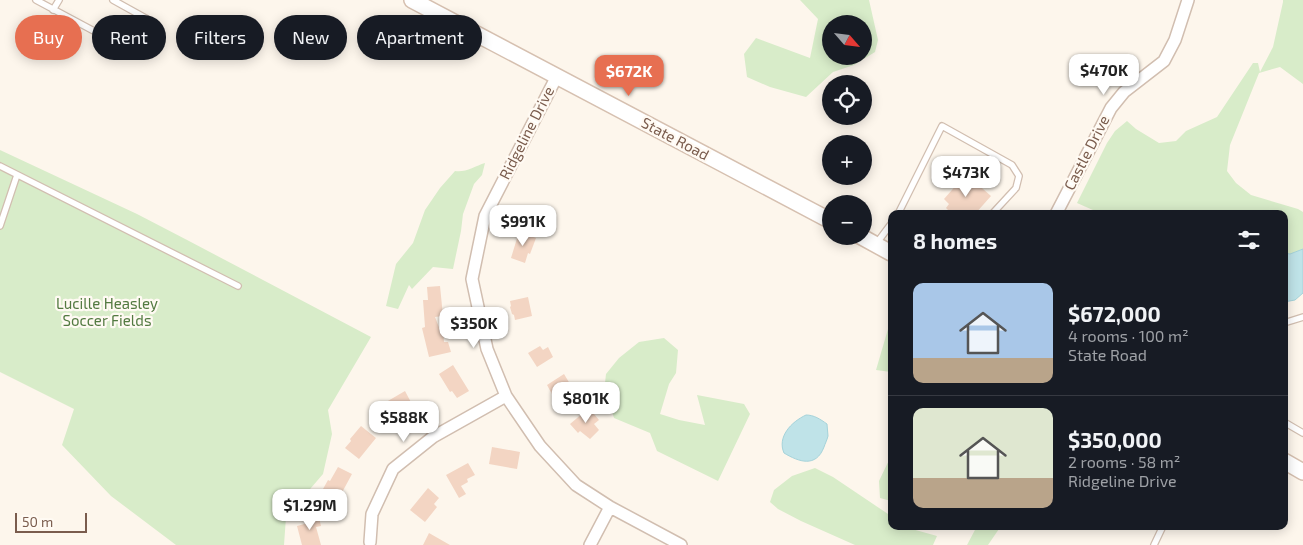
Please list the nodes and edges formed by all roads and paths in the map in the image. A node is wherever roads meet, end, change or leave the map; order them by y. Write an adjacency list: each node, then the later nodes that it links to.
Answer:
1 (36, 0): 6 (lane)
2 (59, 0): 6 (lane)
3 (412, 0): 7 (main road, State Road)
4 (1188, 0): 12 (street, Castle Drive)
5 (114, 1): 6 (lane)
6 (53, 10)
7 (556, 76): 13 (main road, State Road); 22 (street, Ridgeline Drive)
8 (0, 166): 9 (lane)
9 (17, 175): 14 (lane); 19 (lane)
10 (900, 210): 11 (lane)
11 (996, 210)
12 (1058, 210)
13 (822, 216)
14 (0, 226)
15 (888, 228): 17 (lane)
16 (872, 242): 17 (main road)
17 (876, 244): 18 (main road)
18 (888, 251)
19 (238, 286)
20 (1303, 317): 21 (lane)
21 (1288, 322)
22 (506, 396): 27 (street, Ridgeline Drive); 29 (street)
23 (1288, 424): 24 (lane)
24 (1303, 432)
25 (1288, 463): 26 (main road)
26 (1303, 472)
27 (610, 507): 30 (street); 31 (street, Ridgeline Drive)
28 (1161, 530): 32 (lane)
29 (370, 542)
30 (590, 545)
31 (681, 545)
32 (1154, 545)

